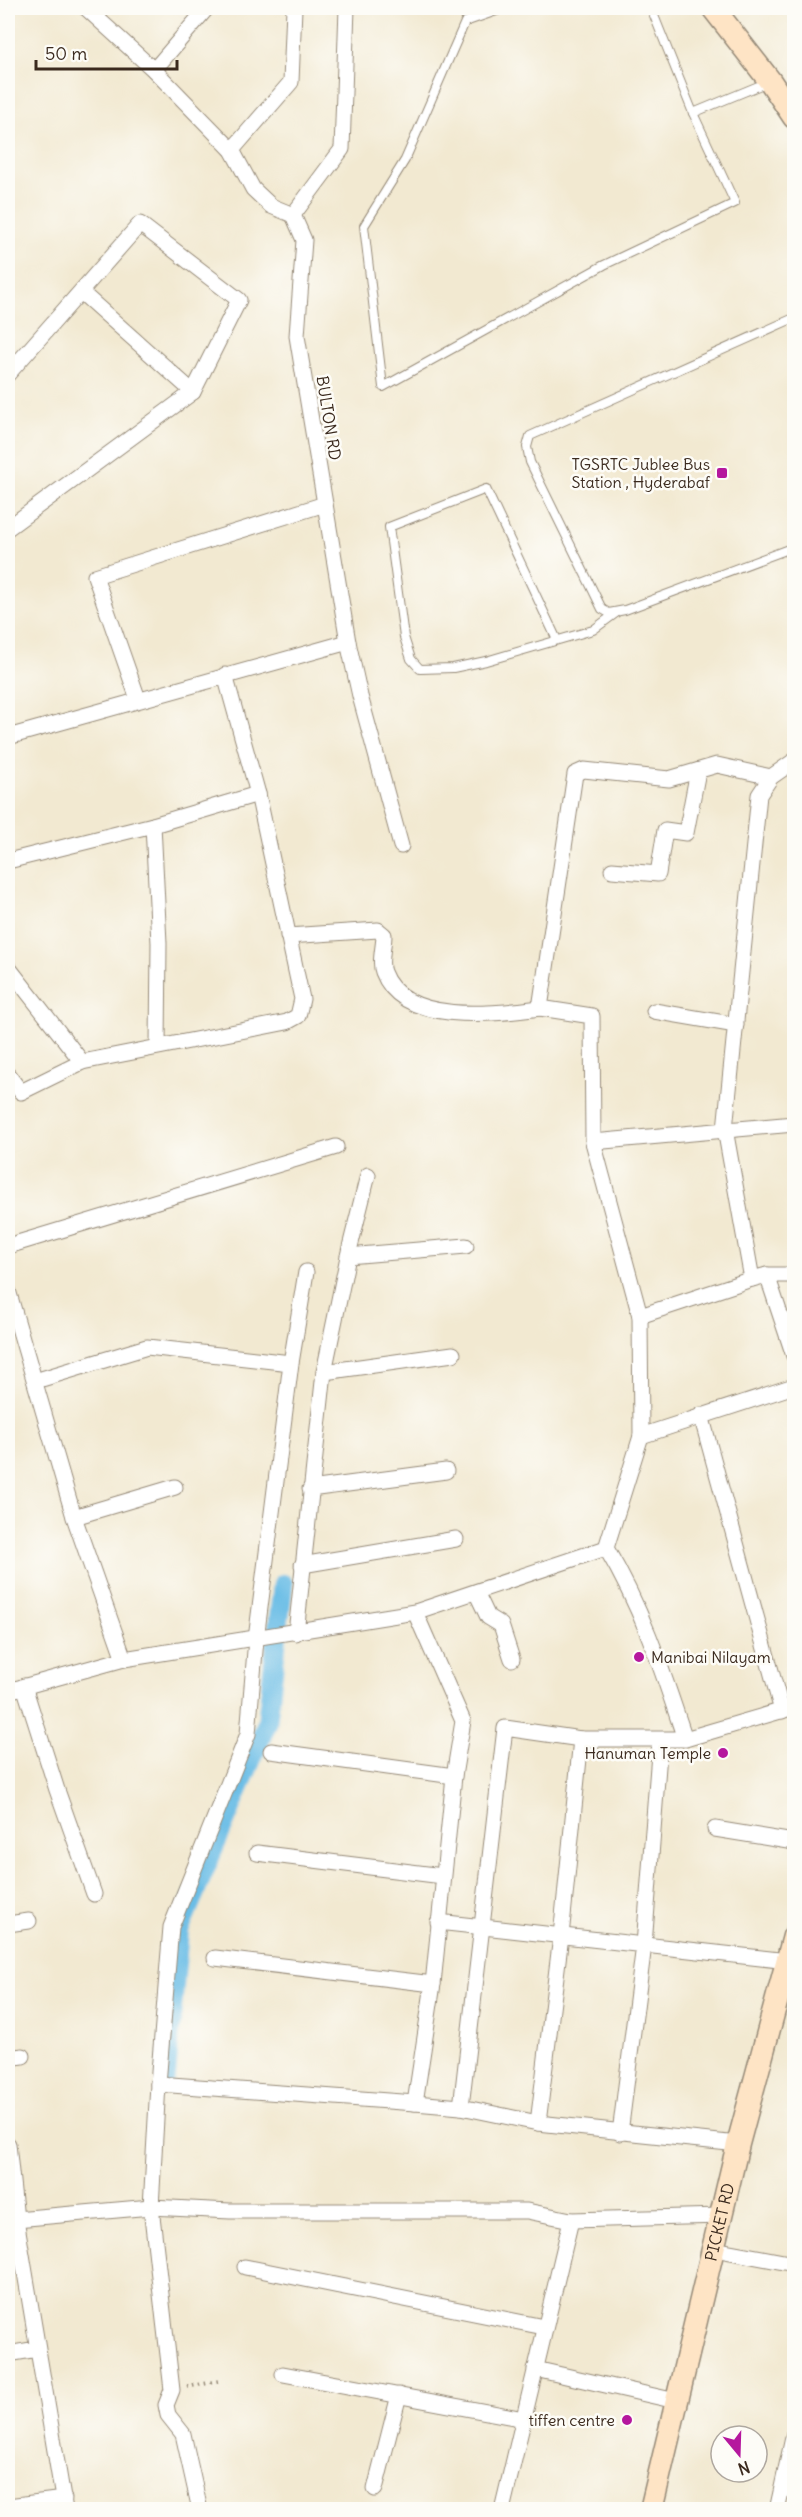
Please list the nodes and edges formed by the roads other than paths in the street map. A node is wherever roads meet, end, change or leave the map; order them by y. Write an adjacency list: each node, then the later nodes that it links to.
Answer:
1 (86, 8): 8 (street)
2 (207, 8): 8 (street)
3 (294, 8): 12 (street)
4 (346, 8): 13 (street)
5 (505, 8): 10 (lane)
6 (651, 8): 10 (lane)
7 (713, 8): 9 (street)
8 (154, 70): 12 (street)
9 (770, 81): 10 (lane); 11 (street)
10 (693, 113)
11 (795, 117)
12 (232, 150): 13 (street)
13 (293, 215): 18 (street, BULTON RD)
14 (81, 292): 16 (street); 17 (street); 17 (street)
15 (795, 318): 21 (lane)
16 (8, 374)
17 (193, 392): 19 (street)
18 (325, 504): 23 (street, BULTON RD); 25 (street)
19 (8, 528)
20 (795, 547): 21 (lane)
21 (618, 612): 22 (lane)
22 (558, 640): 22 (lane)
23 (348, 642): 24 (street); 32 (street, BULTON RD)
24 (225, 675): 25 (street); 30 (street)
25 (138, 699): 26 (street)
26 (8, 737)
27 (795, 761): 29 (street)
28 (698, 771): 29 (street); 34 (street); 37 (street)
29 (771, 777): 39 (street)
30 (258, 794): 31 (street); 35 (street)
31 (153, 825): 33 (street); 40 (street)
32 (401, 846)
33 (8, 861)
34 (612, 870)
35 (288, 936): 37 (street); 40 (street)
36 (8, 967): 41 (street)
37 (540, 1008): 45 (street)
38 (654, 1011): 39 (street)
39 (736, 1025): 44 (street)
40 (159, 1046): 41 (street)
41 (82, 1062): 42 (street)
42 (8, 1076)
43 (795, 1124): 44 (street)
44 (725, 1129): 45 (street); 54 (street)
45 (592, 1142): 56 (street)
46 (336, 1147): 48 (street)
47 (368, 1175): 50 (street)
48 (8, 1246)
49 (466, 1246): 50 (street)
50 (348, 1256): 60 (street)
51 (306, 1272): 59 (street)
52 (767, 1275): 53 (street); 54 (street); 58 (street)
53 (795, 1275)
54 (752, 1279): 56 (street)
55 (8, 1290): 61 (street)
56 (640, 1316): 64 (street)
57 (453, 1353): 60 (street)
58 (795, 1356)
59 (291, 1363): 61 (street); 75 (street)
60 (324, 1372): 67 (street)
61 (35, 1381): 68 (street)
62 (795, 1386): 63 (street)
63 (701, 1415): 64 (street); 80 (street)
64 (641, 1436): 70 (street)
65 (446, 1471): 67 (street)
66 (175, 1487): 68 (street)
67 (310, 1489): 71 (street)
68 (74, 1517): 76 (street)
69 (456, 1539): 71 (street)
70 (606, 1548): 72 (street); 82 (street)
71 (302, 1565): 74 (street)
72 (476, 1592): 73 (street); 77 (street)
73 (415, 1612): 74 (street); 85 (street)
74 (291, 1634): 75 (street)
75 (261, 1639): 76 (street); 103 (street)
76 (124, 1659): 78 (street)
77 (512, 1659)
78 (24, 1686): 79 (street); 90 (street)
79 (8, 1691)
80 (788, 1709): 82 (street)
81 (581, 1739): 83 (street); 94 (street); 95 (street)
82 (685, 1739): 83 (street)
83 (660, 1741): 97 (street)
84 (271, 1750): 85 (street)
85 (454, 1776): 89 (street)
86 (715, 1829): 87 (street)
87 (795, 1842)
88 (257, 1853): 89 (street)
89 (443, 1876): 92 (street)
90 (94, 1894)
91 (29, 1921): 93 (street)
92 (438, 1922): 94 (street); 100 (street)
93 (8, 1924)
94 (483, 1926): 95 (street); 105 (street)
95 (561, 1936): 97 (street); 106 (street)
96 (795, 1936): 99 (street, PICKET RD)
97 (644, 1945): 99 (street); 107 (street)
98 (215, 1958): 100 (street)
99 (788, 1961): 109 (street, PICKET RD)
100 (433, 1984): 104 (street)
101 (23, 2056): 102 (street)
102 (8, 2058)
103 (165, 2084): 104 (street); 110 (street)
104 (415, 2103): 105 (street)
105 (461, 2107): 106 (street)
106 (538, 2123): 107 (street)
107 (620, 2133): 109 (street)
108 (8, 2144): 111 (street)
109 (738, 2144): 112 (street, PICKET RD)
110 (151, 2207): 111 (street); 113 (street); 129 (street)
111 (15, 2212): 118 (street)
112 (722, 2216): 113 (street); 114 (street, PICKET RD)
113 (571, 2220): 117 (street)
114 (714, 2249): 115 (street); 123 (street, PICKET RD)
115 (795, 2264)
116 (245, 2267): 117 (street)
117 (544, 2327): 120 (street)
118 (37, 2349): 119 (street); 127 (street)
119 (8, 2354)
120 (536, 2368): 123 (street); 124 (street)
121 (284, 2373): 122 (street)
122 (399, 2395): 124 (street); 126 (street)
123 (676, 2402): 131 (street, PICKET RD)
124 (524, 2419): 130 (street)
125 (795, 2433): 132 (street)
126 (375, 2489)
127 (64, 2504): 128 (street)
128 (8, 2506)
129 (200, 2510)
130 (502, 2510)
131 (651, 2510)
132 (777, 2510)

